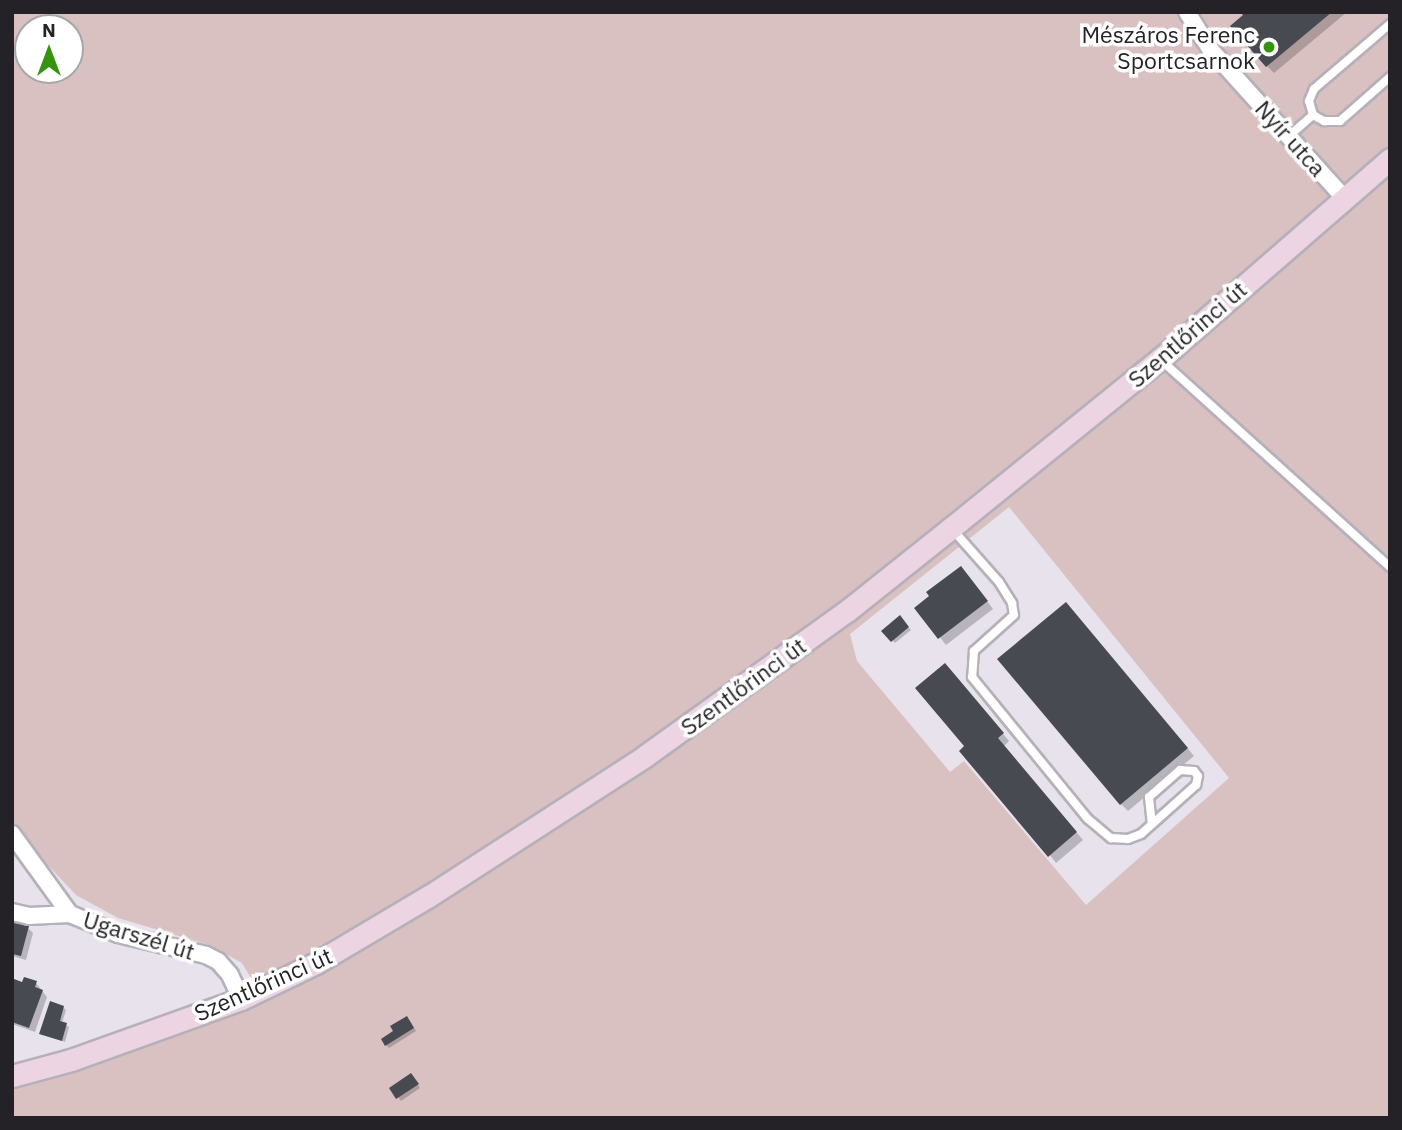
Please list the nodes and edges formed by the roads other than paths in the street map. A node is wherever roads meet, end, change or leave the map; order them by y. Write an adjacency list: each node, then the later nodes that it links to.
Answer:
1 (1187, 12): 5 (street, Nyír utca)
2 (1390, 24): 4 (lane)
3 (1390, 77): 4 (lane)
4 (1313, 115): 5 (lane)
5 (1290, 135): 7 (street, Nyír utca)
6 (1390, 159): 7 (main road, Szentlőrinci út)
7 (1344, 198): 8 (main road, Szentlőrinci út)
8 (1160, 359): 9 (main road, Szentlőrinci út); 10 (lane)
9 (951, 528): 11 (lane); 15 (main road, Szentlőrinci út)
10 (1390, 567)
11 (1152, 824): 11 (lane)
12 (12, 834): 14 (street, Ugarszél út)
13 (12, 912): 14 (street)
14 (70, 914): 15 (street, Ugarszél út)
15 (241, 999): 16 (main road, Szentlőrinci út)
16 (12, 1076)

